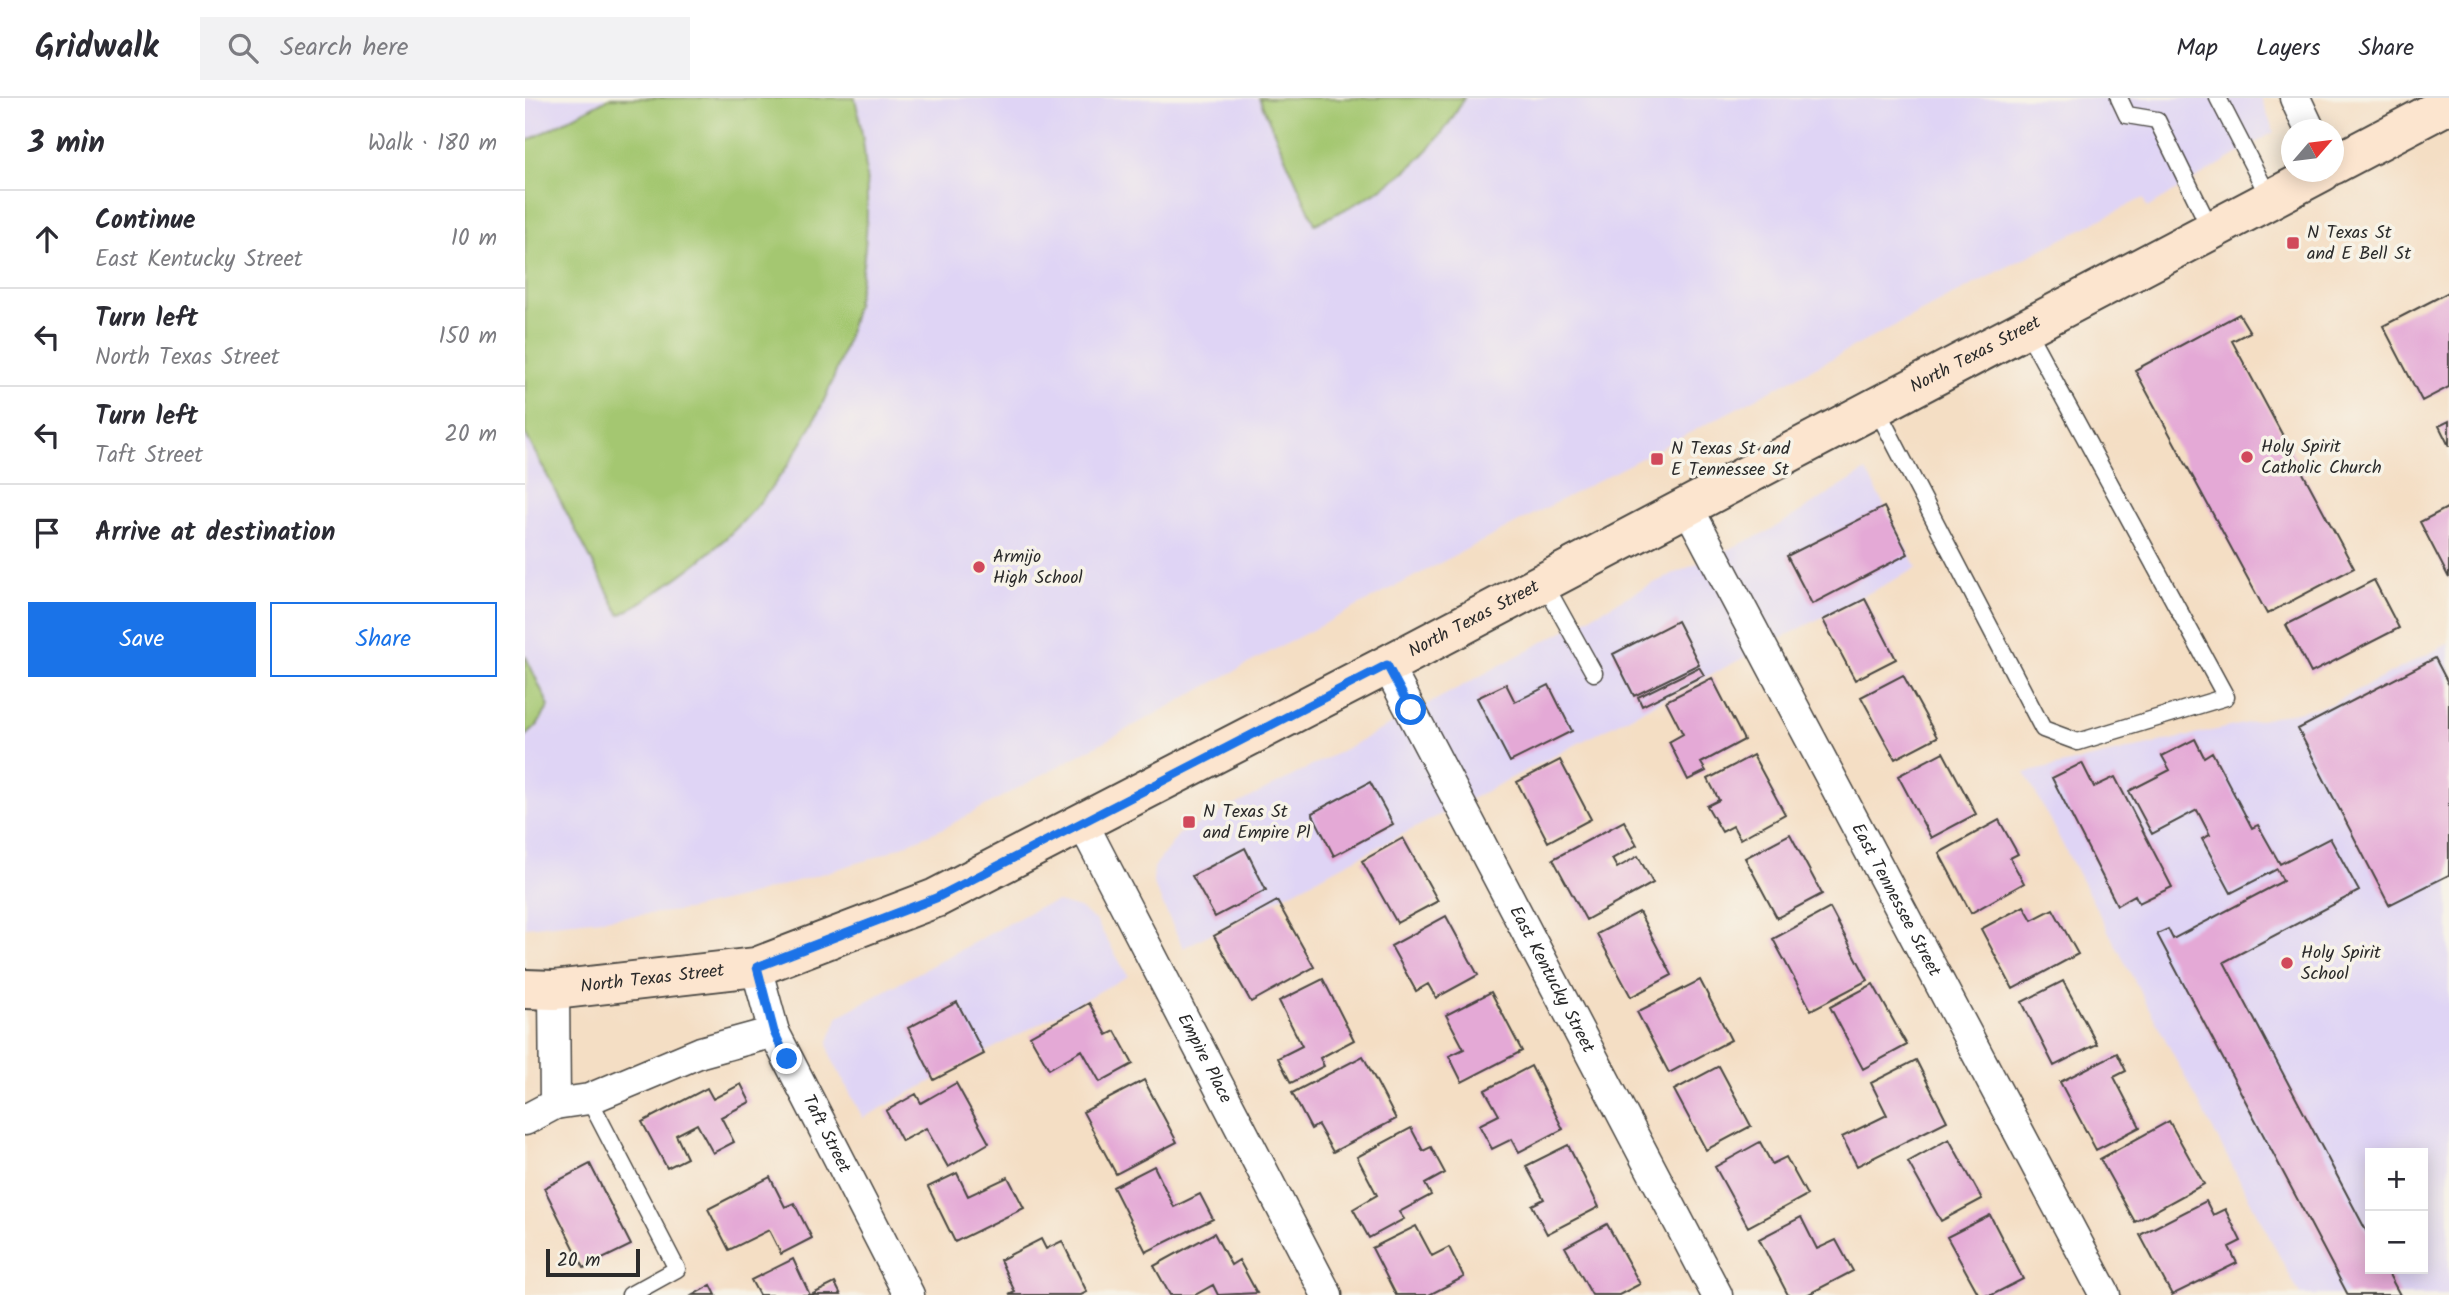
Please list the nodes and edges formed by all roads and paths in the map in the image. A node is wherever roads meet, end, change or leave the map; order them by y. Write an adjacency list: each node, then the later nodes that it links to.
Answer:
1 (2119, 98): 9 (lane)
2 (2218, 98): 8 (lane)
3 (2295, 98): 5 (street)
4 (2449, 104): 6 (main road)
5 (2305, 119)
6 (2344, 159)
7 (2303, 182): 8 (main road, North Texas Street)
8 (2270, 199): 9 (main road, North Texas Street)
9 (2211, 230): 10 (main road, North Texas Street)
10 (2025, 327): 11 (main road, North Texas Street); 11 (lane)
11 (1875, 405): 12 (main road, North Texas Street)
12 (1686, 504): 13 (main road, North Texas Street); 27 (street, East Tennessee Street)
13 (1542, 581): 14 (main road, North Texas Street); 15 (lane)
14 (1387, 665): 16 (main road, North Texas Street); 26 (street, East Kentucky Street)
15 (1594, 673)
16 (1083, 824): 17 (main road, North Texas Street); 25 (street, Empire Place)
17 (757, 967): 18 (main road, North Texas Street); 19 (street, Taft Street)
18 (540, 989): 21 (street, North Texas Street)
19 (774, 1032): 20 (street); 24 (street, Taft Street)
20 (589, 1099): 21 (street); 23 (lane)
21 (555, 1104): 22 (street)
22 (525, 1120)
23 (630, 1295)
24 (909, 1295)
25 (1327, 1295)
26 (1717, 1295)
27 (2105, 1295)

